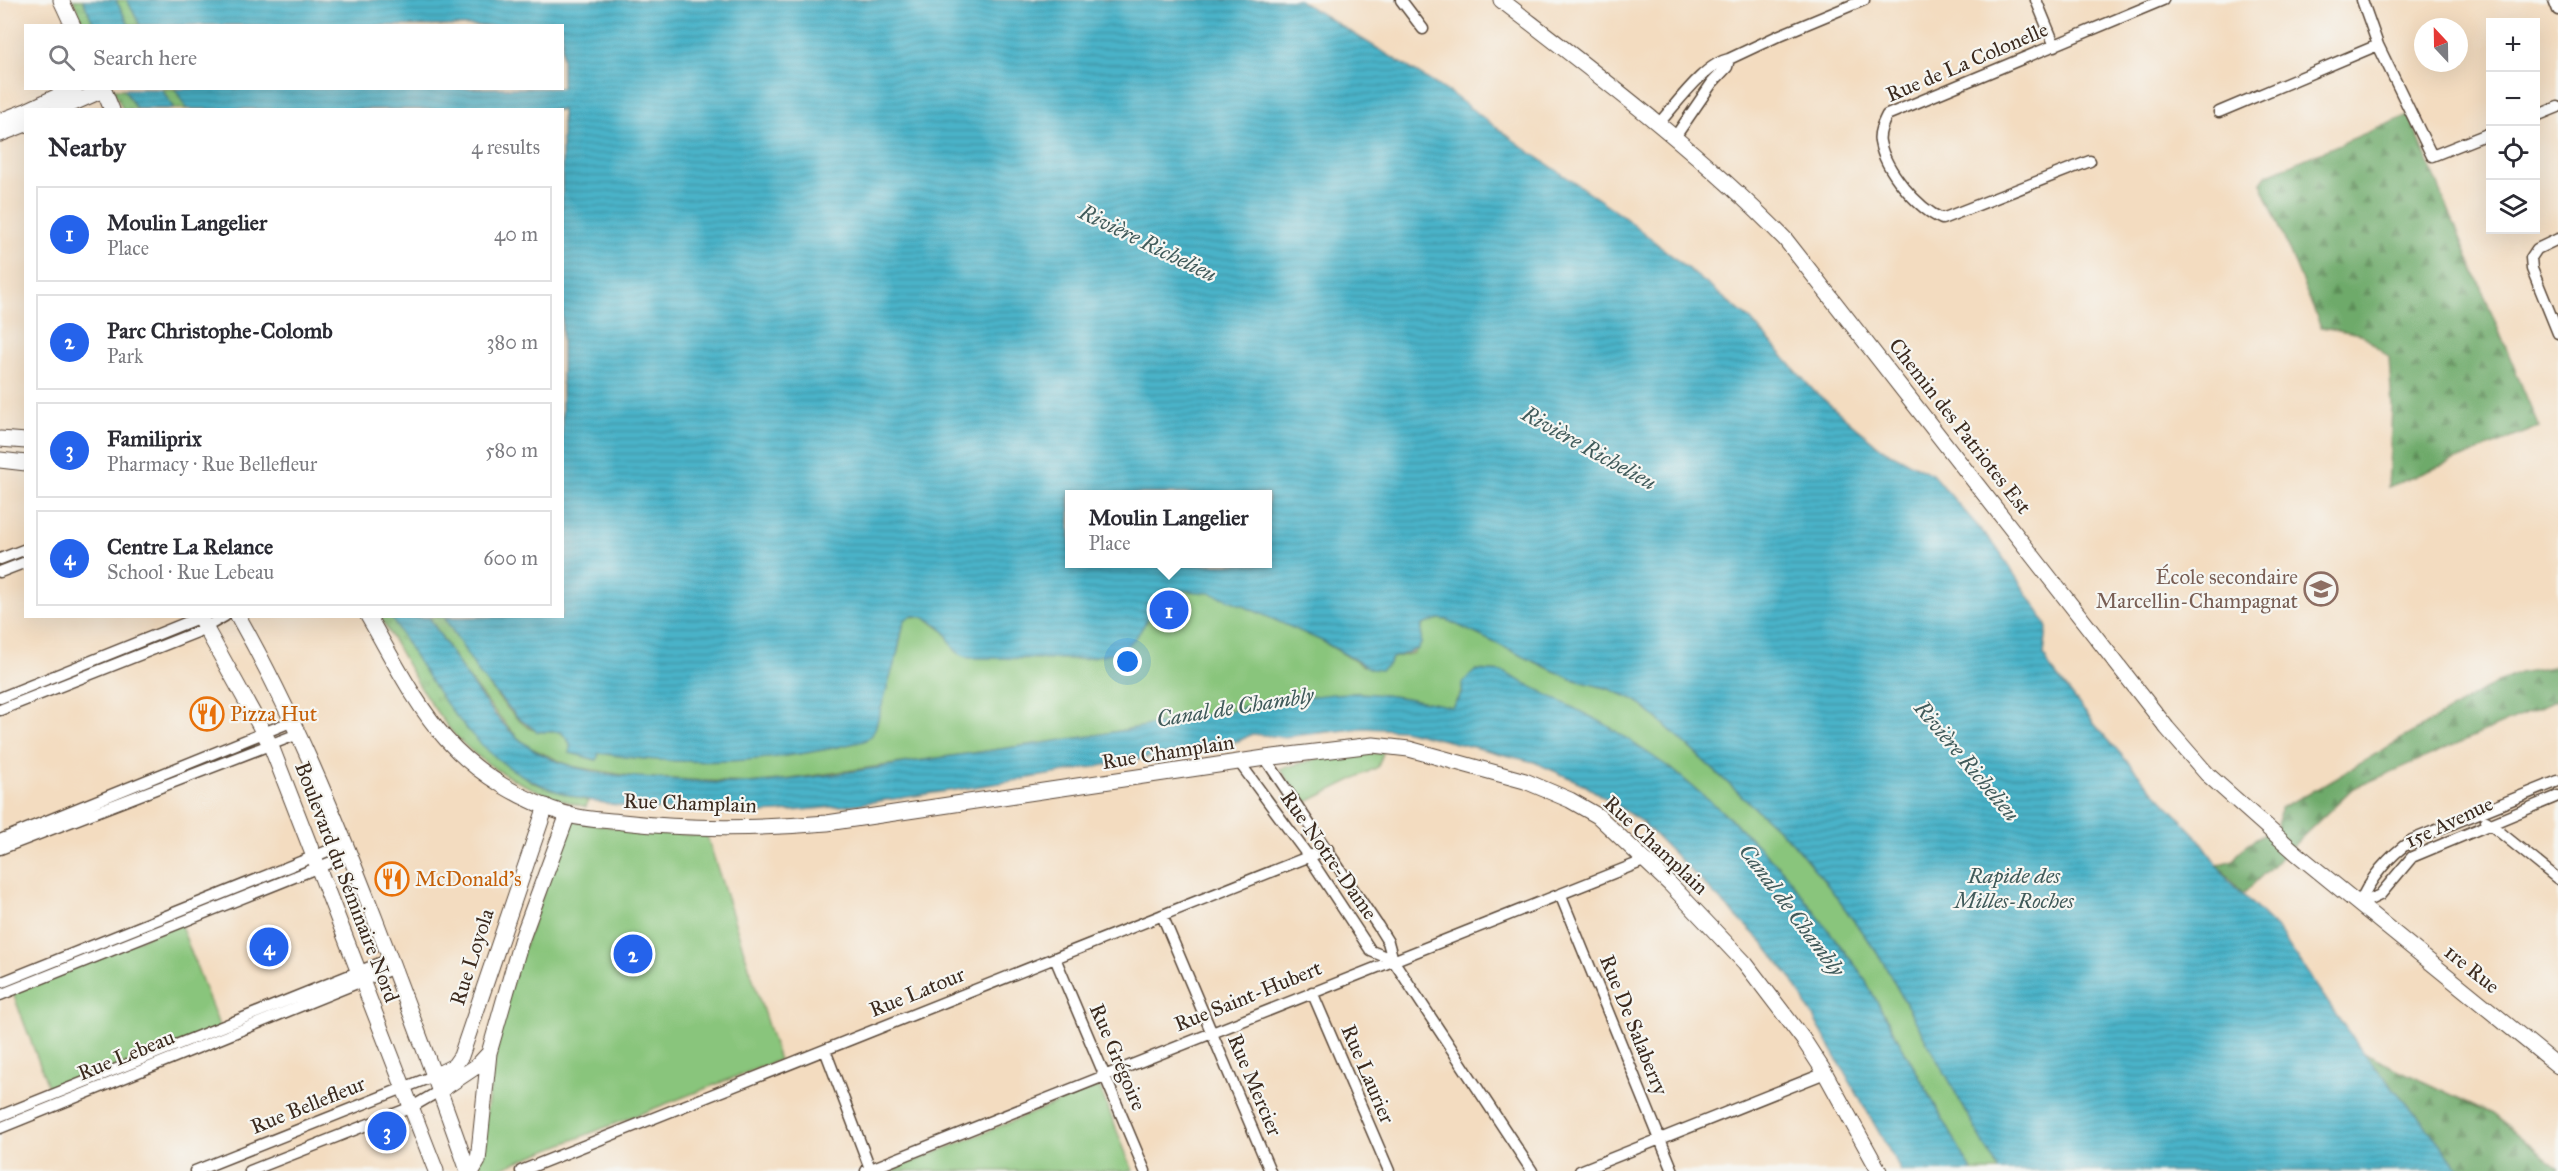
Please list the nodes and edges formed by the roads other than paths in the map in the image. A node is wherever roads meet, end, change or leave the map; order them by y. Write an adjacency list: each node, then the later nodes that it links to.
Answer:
1 (62, 0): 10 (street)
2 (1401, 0): 11 (street)
3 (1501, 0): 26 (street, Chemin des Patriotes Est)
4 (1864, 0): 14 (street)
5 (2036, 0): 13 (street)
6 (2163, 0): 13 (street, Rue de La Colonelle)
7 (2362, 0): 12 (street)
8 (2554, 0): 9 (street)
9 (2558, 10)
10 (72, 24)
11 (1423, 29)
12 (2378, 45): 23 (street); 29 (street)
13 (2055, 46): 31 (street, Rue de La Colonelle)
14 (1729, 59): 26 (street); 30 (street)
15 (71, 90): 19 (street)
16 (101, 90): 20 (street)
17 (103, 90): 21 (street)
18 (2558, 107): 24 (street)
19 (31, 108)
20 (62, 108)
21 (111, 108)
22 (24, 111): 25 (street)
23 (2219, 112)
24 (2540, 114)
25 (0, 121)
26 (1659, 123): 30 (street, Chemin des Patriotes Est)
27 (24, 125): 28 (street)
28 (0, 134)
29 (2486, 135)
30 (1676, 137): 66 (street, Chemin des Patriotes Est)
31 (2090, 160)
32 (2558, 238): 33 (street)
33 (2558, 333)
34 (0, 439): 35 (street)
35 (24, 441)
36 (0, 460): 37 (street)
37 (24, 464)
38 (24, 550): 39 (street)
39 (0, 559)
40 (24, 563): 41 (street)
41 (0, 572)
42 (239, 618): 48 (street, Boulevard du Séminaire Nord)
43 (369, 618): 54 (street, Rue Champlain)
44 (202, 620): 45 (street); 49 (street, Boulevard du Séminaire Nord)
45 (51, 684): 46 (street); 47 (street)
46 (0, 698)
47 (0, 710)
48 (295, 727): 49 (street); 60 (street, Boulevard du Séminaire Nord)
49 (268, 739): 58 (street); 63 (street, Boulevard du Séminaire Nord)
50 (1265, 758): 51 (street, Rue Champlain); 59 (street, Rue Notre-Dame); 62 (street, Rue Champlain)
51 (1239, 762): 55 (street, Rue Champlain); 61 (street, Rue Notre-Dame)
52 (2558, 781): 56 (street, 15e Avenue)
53 (2558, 796): 57 (street, 15e Avenue)
54 (546, 806): 55 (street, Rue Champlain); 70 (street, Rue Loyola)
55 (568, 814): 71 (street, Rue Loyola)
56 (2478, 814): 57 (street); 66 (street, 15e Avenue)
57 (2490, 824): 64 (street); 66 (street, 15e Avenue)
58 (3, 843)
59 (1328, 849): 61 (street, Rue Latour); 73 (street, Rue Notre-Dame)
60 (347, 850): 63 (street); 74 (street, Boulevard du Séminaire Nord)
61 (1309, 857): 68 (street, Rue Latour); 73 (street, Rue Notre-Dame)
62 (1646, 860): 65 (street, Rue Saint-Hubert); 83 (street, Rue Champlain)
63 (317, 861): 67 (street); 69 (street); 75 (street, Boulevard du Séminaire Nord)
64 (2558, 879)
65 (1560, 894): 73 (street, Rue Saint-Hubert); 91 (street, Rue De Salaberry)
66 (2359, 904): 82 (street, 1re Rue)
67 (173, 912): 69 (street); 76 (street)
68 (1162, 915): 72 (street, Rue Latour); 79 (street, Rue Mercier)
69 (178, 923): 78 (street)
70 (502, 934): 71 (street); 85 (street, Rue Loyola)
71 (521, 941): 81 (street, Rue Loyola)
72 (1055, 958): 80 (street, Rue Latour); 84 (street, Rue Grégoire)
73 (1393, 960): 77 (street, Rue Saint-Hubert); 101 (street, Rue Notre-Dame)
74 (392, 964): 75 (street, Rue Lebeau); 85 (street, Boulevard du Séminaire Nord)
75 (361, 976): 86 (street, Boulevard du Séminaire Nord); 88 (street, Rue Lebeau)
76 (0, 983)
77 (1312, 992): 79 (street, Rue Saint-Hubert); 100 (street, Rue Laurier)
78 (0, 995)
79 (1211, 1032): 84 (street, Rue Saint-Hubert); 99 (street, Rue Mercier)
80 (825, 1050): 92 (street); 97 (street, Rue Latour)
81 (489, 1053): 85 (street); 96 (street, Rue Loyola)
82 (2558, 1066)
83 (1825, 1073): 91 (street); 104 (street, Rue Champlain)
84 (1104, 1074): 92 (street, Rue Saint-Hubert); 98 (street, Rue Grégoire)
85 (438, 1082): 86 (street, Rue Bellefleur); 87 (street, Rue Bellefleur); 96 (street, Boulevard du Séminaire Nord)
86 (405, 1086): 87 (street, Boulevard du Séminaire Nord); 93 (street, Rue Bellefleur)
87 (412, 1107): 94 (street, Rue Bellefleur); 95 (street, Boulevard du Séminaire Nord)
88 (33, 1108): 89 (street, Rue Lebeau); 90 (street, Rue Lebeau)
89 (0, 1116)
90 (0, 1128)
91 (1659, 1139): 102 (street); 103 (street, Rue De Salaberry)
92 (869, 1170)
93 (195, 1171)
94 (250, 1171)
95 (436, 1171)
96 (470, 1171)
97 (521, 1171)
98 (1145, 1171)
99 (1270, 1171)
100 (1389, 1171)
101 (1532, 1171)
102 (1580, 1171)
103 (1673, 1171)
104 (1879, 1171)

